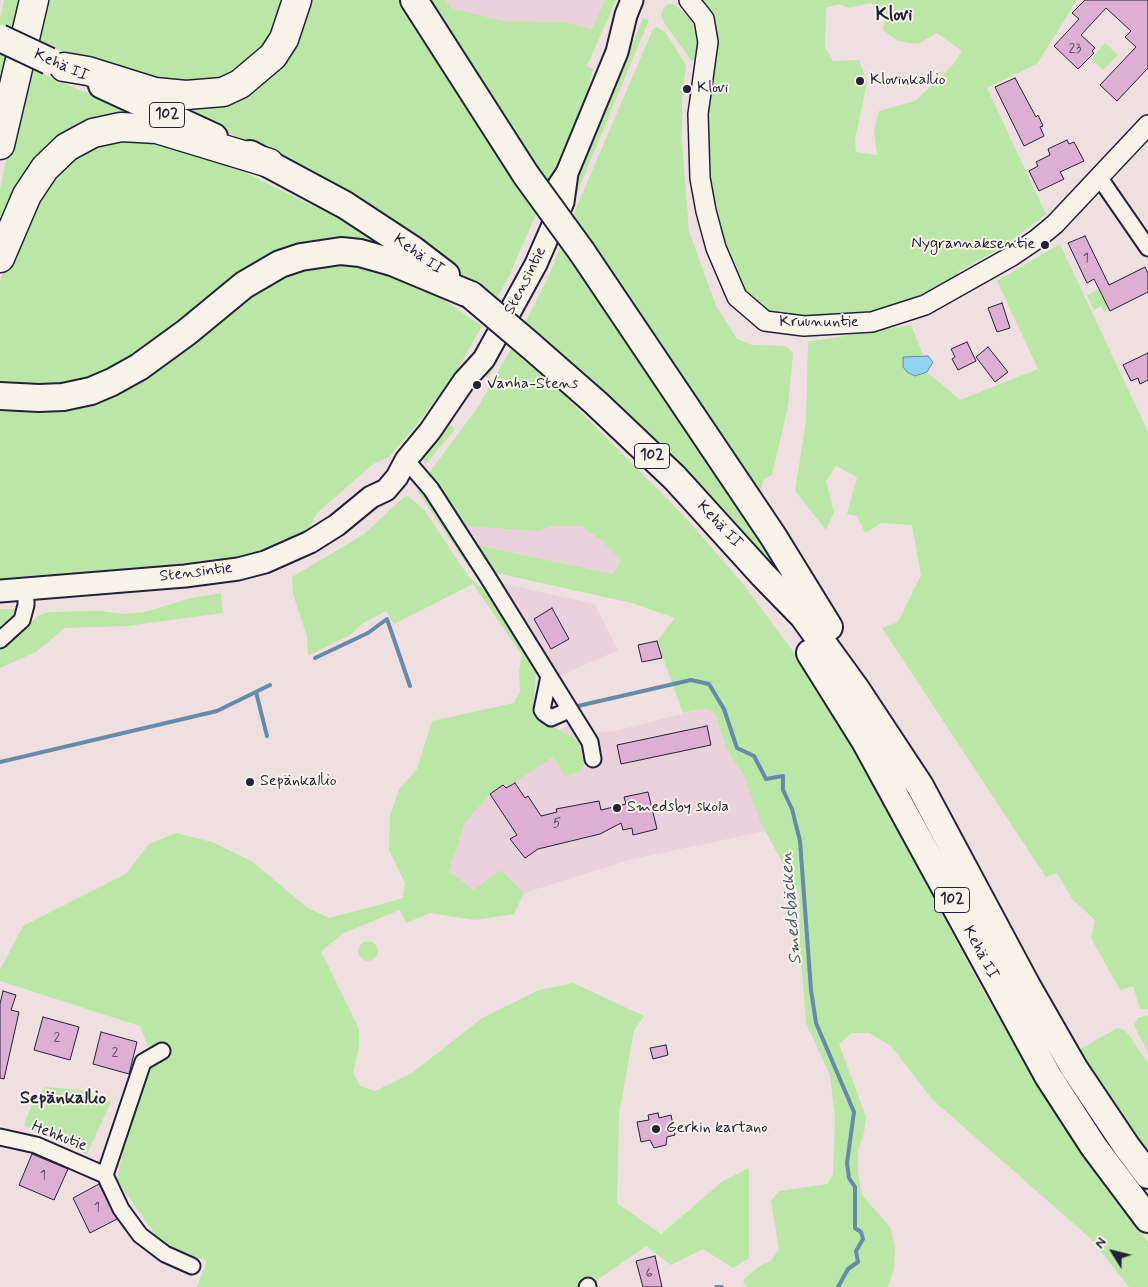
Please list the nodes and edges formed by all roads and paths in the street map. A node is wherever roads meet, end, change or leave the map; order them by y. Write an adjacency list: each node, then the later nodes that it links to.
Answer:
1 (34, 0): 11 (highway)
2 (297, 0): 9 (highway)
3 (414, 0): 26 (highway, bridge)
4 (632, 0): 8 (main road, Stensintie)
5 (647, 0): 8 (main road, Stensintie)
6 (687, 1): 13 (street, Kruununtie)
7 (0, 38): 9 (highway, Kehä II / 102, bridge)
8 (617, 52): 18 (main road, Stensintie)
9 (57, 64): 12 (highway, Kehä II / 102)
10 (1148, 125): 13 (street, Kruununtie)
11 (0, 145)
12 (269, 163): 15 (highway); 16 (highway, Kehä II / 102)
13 (1099, 177): 14 (street)
14 (1148, 248)
15 (0, 258)
16 (471, 295): 17 (highway); 19 (highway, Kehä II / 102, bridge)
17 (0, 396)
18 (406, 460): 20 (main road, Stensintie); 23 (street)
19 (763, 575): 26 (highway, Kehä II / 102); 31 (highway, Kehä II / 102)
20 (26, 589): 21 (main road, Stensintie); 22 (street)
21 (0, 592)
22 (0, 640)
23 (549, 676): 24 (street); 24 (street)
24 (569, 710): 25 (street)
25 (593, 759)
26 (920, 786): 29 (highway, Kehä II / 102)
27 (162, 1050): 30 (street)
28 (0, 1137): 30 (street, Hehkutie)
29 (1148, 1174)
30 (105, 1175): 32 (street)
31 (1148, 1219)
32 (192, 1266)

